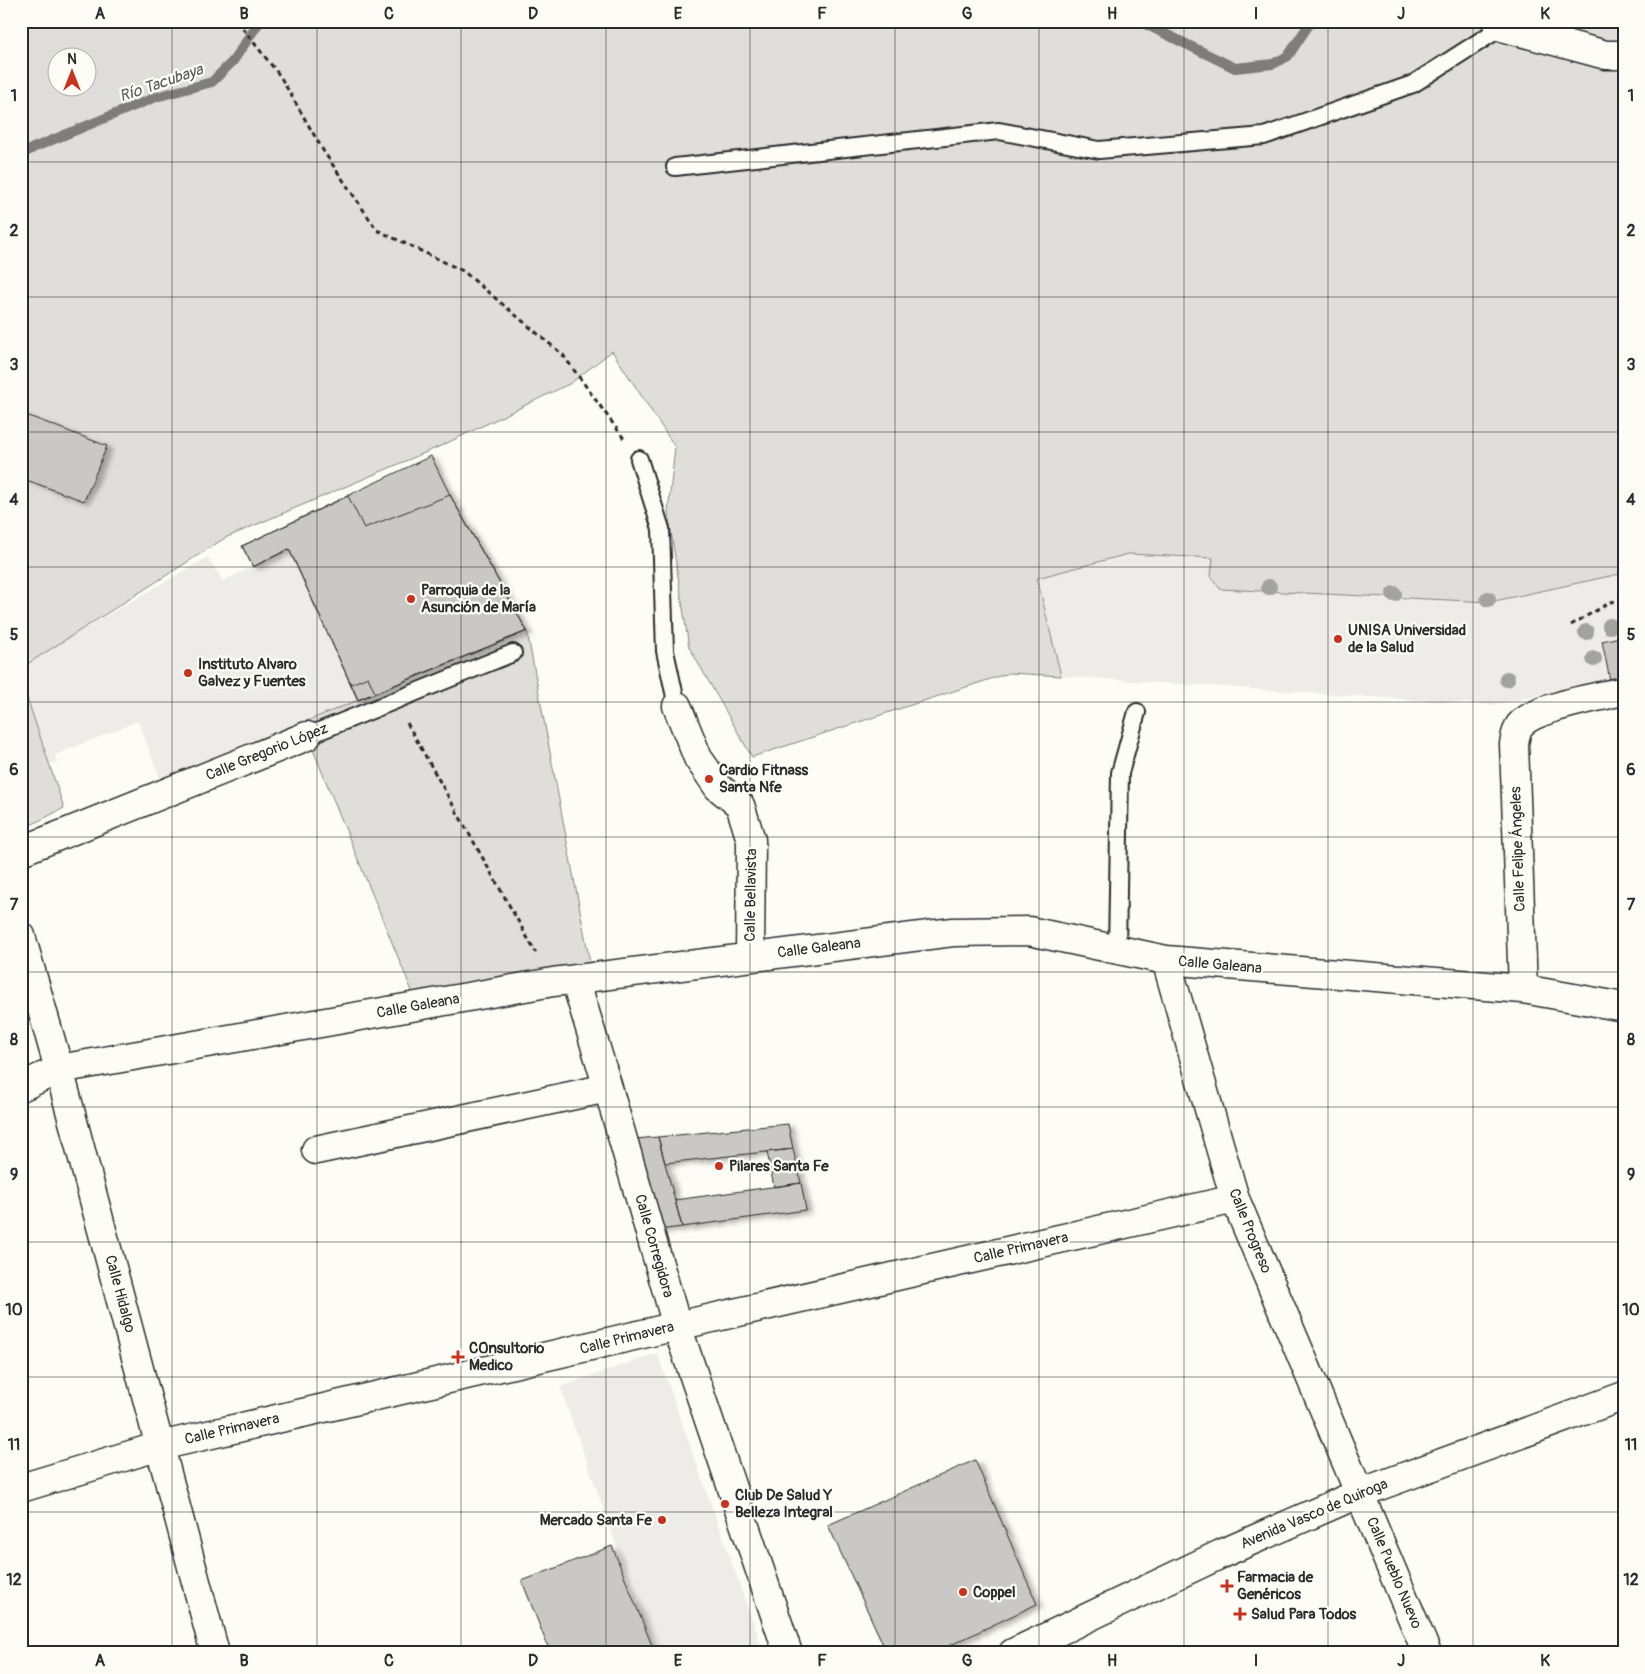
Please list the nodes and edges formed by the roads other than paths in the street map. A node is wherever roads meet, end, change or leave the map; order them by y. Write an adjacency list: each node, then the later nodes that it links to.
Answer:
1 (1505, 23): 2 (street); 3 (lane)
2 (1624, 54)
3 (675, 167)
4 (638, 459): 7 (lane)
5 (513, 653): 9 (lane, Calle Gregorio López)
6 (1624, 691): 16 (street, Calle Felipe Ángeles)
7 (677, 706): 13 (street, Calle Bellavista)
8 (1138, 712): 12 (lane)
9 (308, 736): 10 (street, Calle Gregorio López)
10 (21, 851)
11 (21, 936): 18 (street, Calle Hidalgo)
12 (1117, 950): 13 (street, Calle Galeana); 14 (street, Calle Galeana)
13 (750, 957): 15 (street, Calle Galeana)
14 (1166, 960): 16 (street, Calle Galeana); 22 (street, Calle Progreso)
15 (564, 981): 18 (street, Calle Galeana); 20 (street, Calle Corregidora)
16 (1522, 990): 17 (street, Calle Galeana)
17 (1624, 1007)
18 (59, 1069): 19 (street, Calle Galeana); 25 (street, Calle Hidalgo)
19 (21, 1087)
20 (608, 1088): 21 (street); 23 (street, Calle Corregidora)
21 (316, 1150)
22 (1235, 1199): 23 (street, Calle Primavera); 27 (street, Calle Progreso)
23 (677, 1326): 25 (street, Calle Primavera); 29 (street, Calle Corregidora)
24 (1624, 1396): 27 (street, Avenida Vasco de Quiroga)
25 (160, 1446): 26 (street, Calle Primavera); 28 (street, Calle Hidalgo)
26 (21, 1488)
27 (1360, 1493): 30 (street, Avenida Vasco de Quiroga); 31 (street, Calle Pueblo Nuevo)
28 (215, 1653)
29 (788, 1653)
30 (1013, 1653)
31 (1427, 1653)

